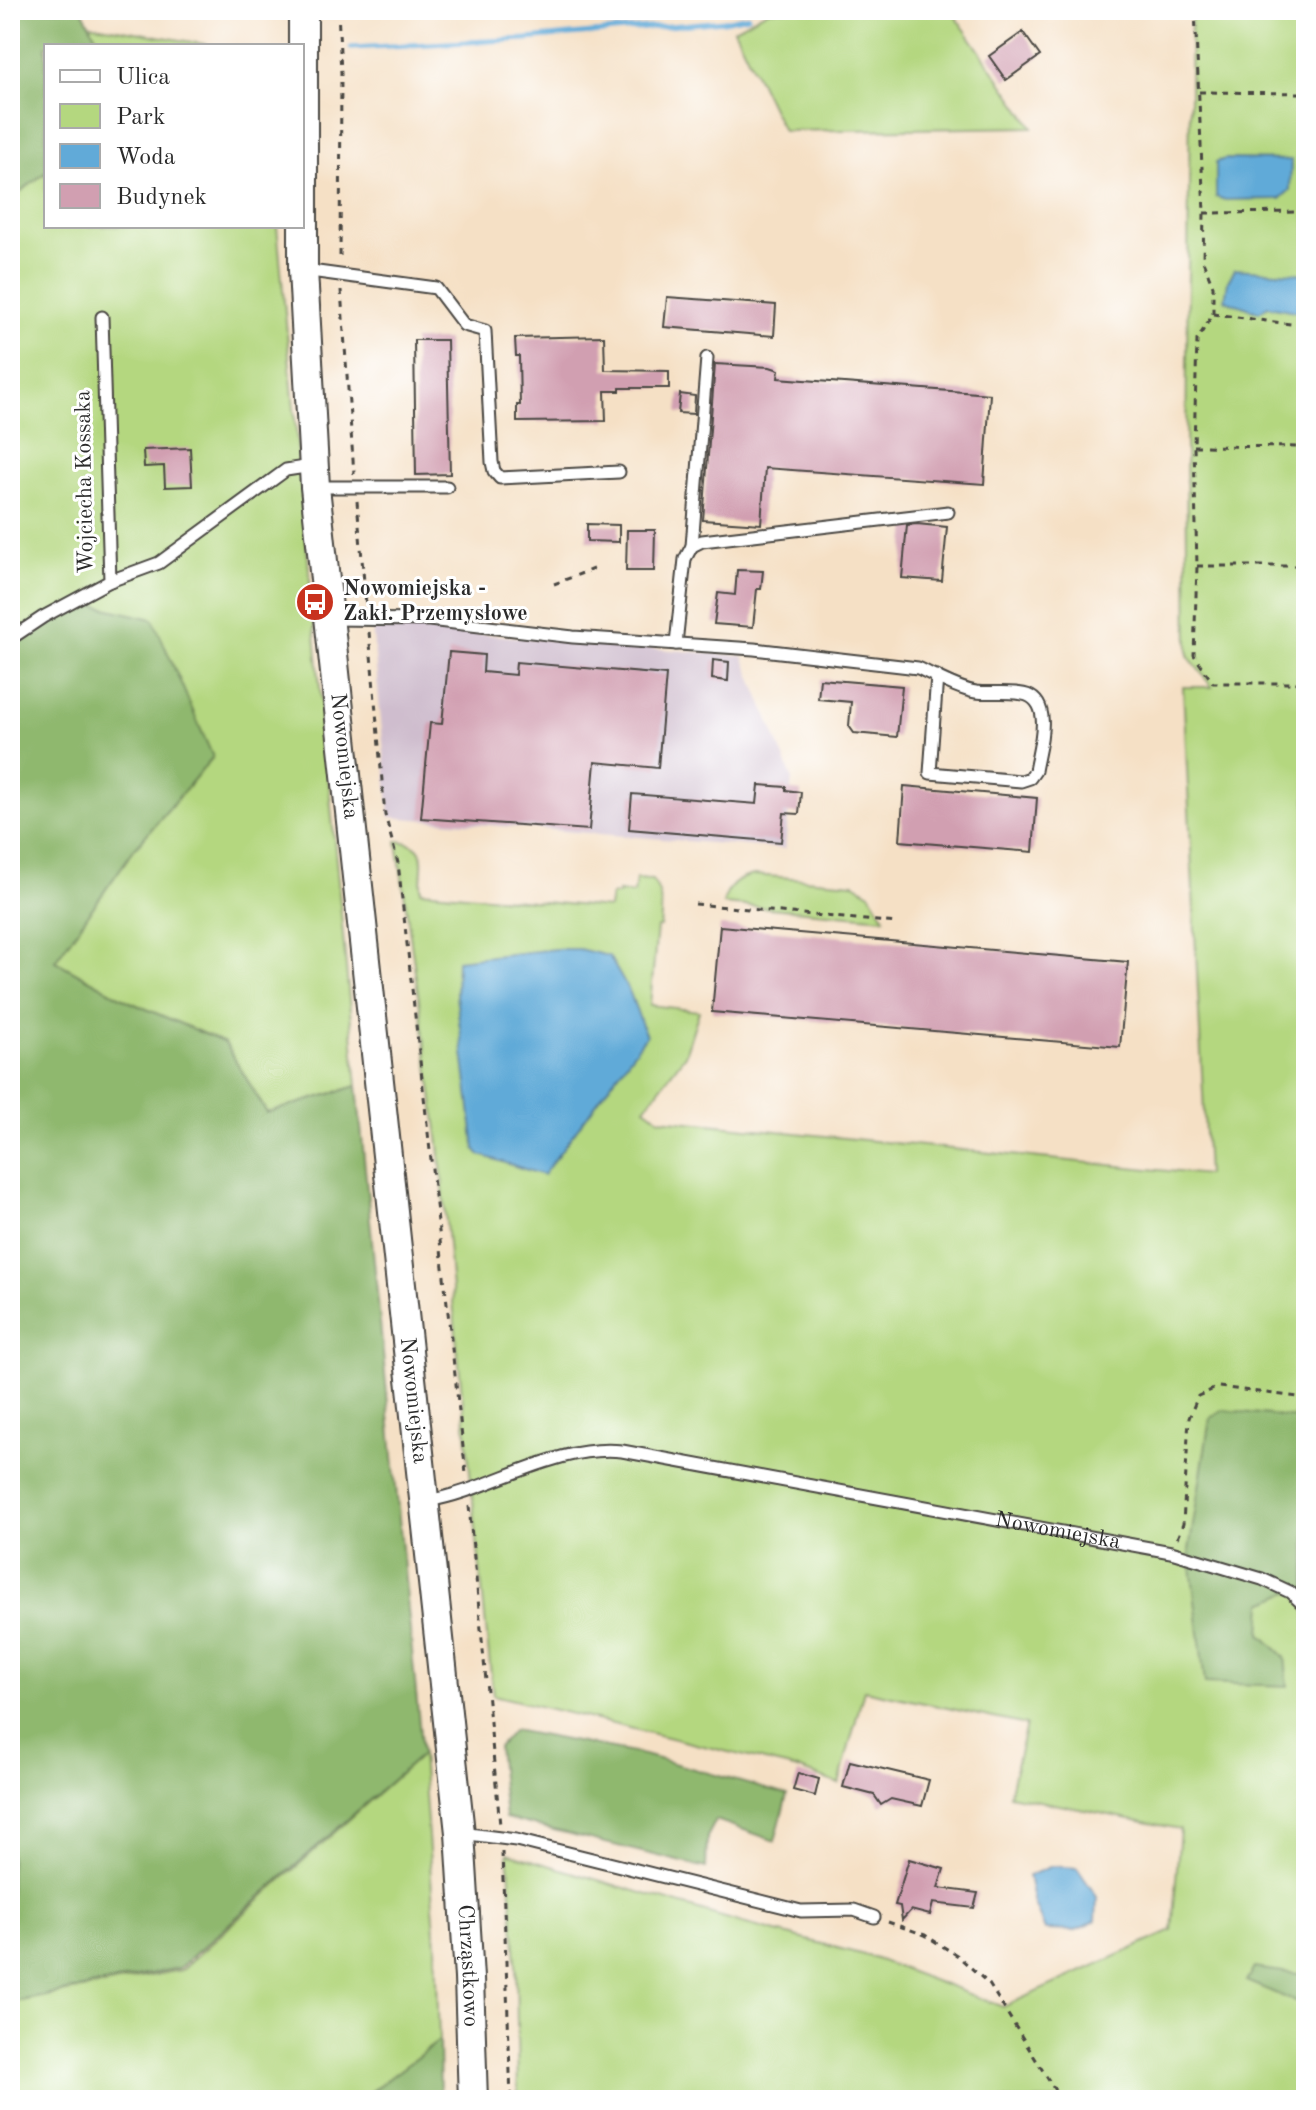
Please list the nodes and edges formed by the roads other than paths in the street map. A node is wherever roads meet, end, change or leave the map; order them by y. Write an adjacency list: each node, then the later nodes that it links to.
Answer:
1 (303, 10): 2 (street, Nowomiejska)
2 (303, 44)
3 (303, 228): 4 (street, Nowomiejska)
4 (303, 270): 7 (lane); 8 (street, Nowomiejska)
5 (102, 317): 12 (lane, Wojciecha Kossaka)
6 (707, 358): 11 (lane)
7 (619, 472)
8 (315, 477): 9 (lane); 12 (lane); 13 (street, Nowomiejska)
9 (447, 487)
10 (948, 512): 11 (lane)
11 (692, 546): 15 (lane)
12 (110, 581): 14 (lane, Wojciecha Kossaka)
13 (329, 619): 15 (lane); 17 (street, Nowomiejska)
14 (10, 639)
15 (676, 644): 16 (lane)
16 (937, 676): 16 (lane)
17 (426, 1501): 18 (lane, Nowomiejska); 19 (street, Nowomiejska)
18 (1306, 1607)
19 (460, 1833): 20 (lane); 21 (street, Chrząstkowo)
20 (874, 1917)
21 (473, 2100)

